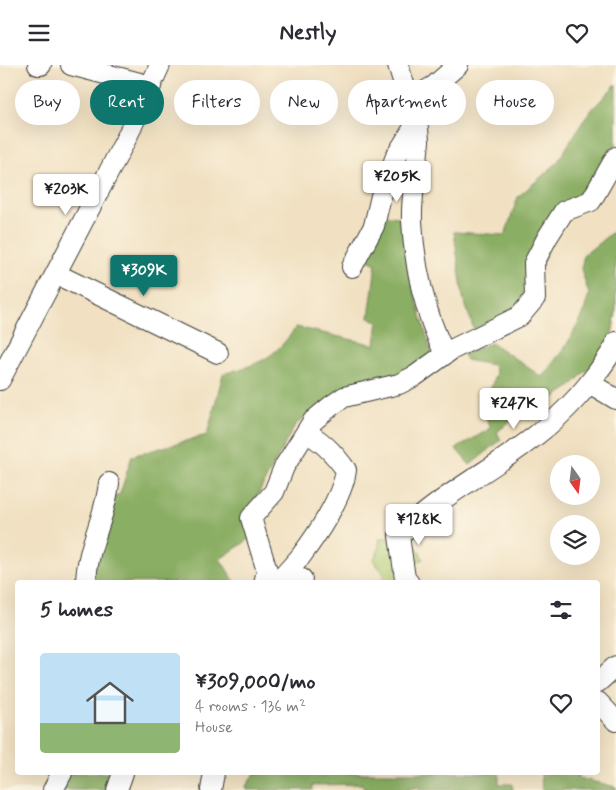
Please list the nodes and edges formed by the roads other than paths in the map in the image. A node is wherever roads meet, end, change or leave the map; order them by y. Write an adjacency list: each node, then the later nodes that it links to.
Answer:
1 (71, 65): 5 (street)
2 (160, 65): 6 (street)
3 (398, 65): 7 (street)
4 (458, 65): 8 (street)
5 (128, 80)
6 (154, 80)
7 (402, 80)
8 (441, 80)
9 (133, 125): 14 (street)
10 (415, 125): 13 (street)
11 (416, 125): 17 (street)
12 (616, 157): 17 (street)
13 (352, 267)
14 (56, 274): 16 (street); 18 (street)
15 (616, 342): 19 (street)
16 (218, 353)
17 (445, 354): 21 (street)
18 (0, 379)
19 (591, 384): 20 (street); 26 (street)
20 (616, 399)
21 (306, 433): 24 (street); 25 (street)
22 (109, 483): 23 (street)
23 (86, 580)
24 (264, 580)
25 (281, 580)
26 (407, 580)
27 (616, 666): 28 (street)
28 (600, 680)
29 (600, 704): 30 (street)
30 (616, 721)
31 (61, 775): 34 (street)
32 (122, 775): 35 (street)
33 (214, 775): 36 (street)
34 (53, 790)
35 (117, 790)
36 (211, 790)

